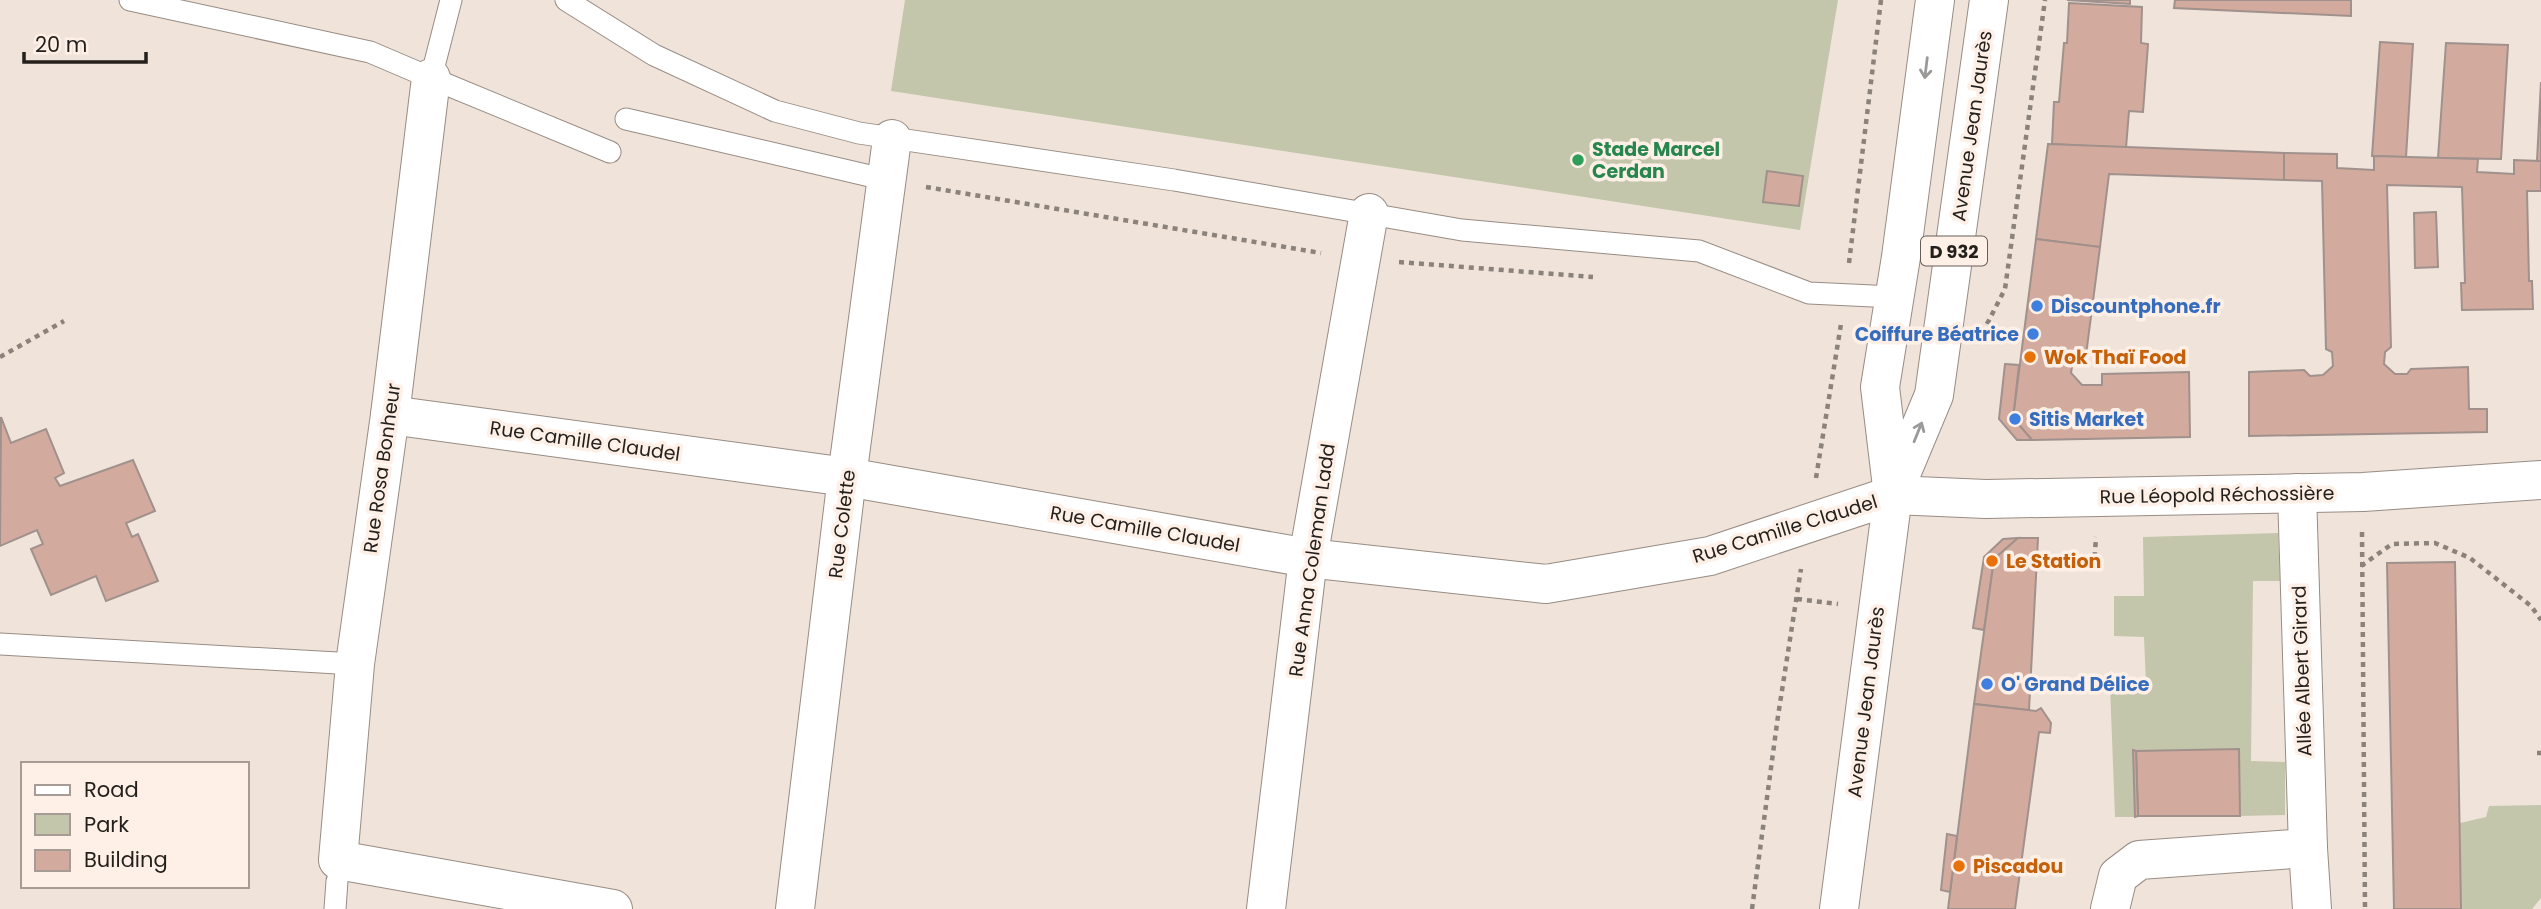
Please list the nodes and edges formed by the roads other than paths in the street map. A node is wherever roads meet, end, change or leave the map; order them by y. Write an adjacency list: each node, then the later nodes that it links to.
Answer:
1 (130, 0): 6 (lane)
2 (451, 0): 6 (lane)
3 (566, 0): 8 (lane)
4 (1935, 0): 12 (street, Avenue Jean Jaurès / D 932, one-way to 12)
5 (1989, 0): 17 (street, Avenue Jean Jaurès / D 932, one-way to 5)
6 (431, 78): 9 (lane); 13 (street, Rue Rosa Bonheur)
7 (626, 119): 10 (lane)
8 (892, 139): 10 (street, Rue Colette); 11 (lane)
9 (610, 152)
10 (887, 180): 14 (street, Rue Colette)
11 (1369, 213): 12 (lane); 18 (street, Rue Anna Coleman Ladd)
12 (1894, 297): 17 (street, Avenue Jean Jaurès / D 932)
13 (390, 415): 14 (street, Rue Camille Claudel); 20 (street, Rue Rosa Bonheur)
14 (847, 477): 18 (street, Rue Camille Claudel); 25 (street, Rue Colette)
15 (2541, 480): 16 (street, Rue Léopold Réchossière)
16 (2297, 494): 17 (street, Rue Léopold Réchossière); 21 (street, Allée Albert Girard)
17 (1893, 495): 18 (street, Rue Camille Claudel); 27 (street, Avenue Jean Jaurès / D 932)
18 (1308, 558): 26 (street, Rue Anna Coleman Ladd)
19 (0, 644): 20 (lane)
20 (355, 664): 22 (street, Rue Rosa Bonheur)
21 (2308, 848): 28 (street); 29 (street, Allée Albert Girard)
22 (337, 871): 23 (lane); 24 (street)
23 (335, 909)
24 (613, 909)
25 (795, 909)
26 (1266, 909)
27 (1839, 909)
28 (2110, 909)
29 (2312, 909)

